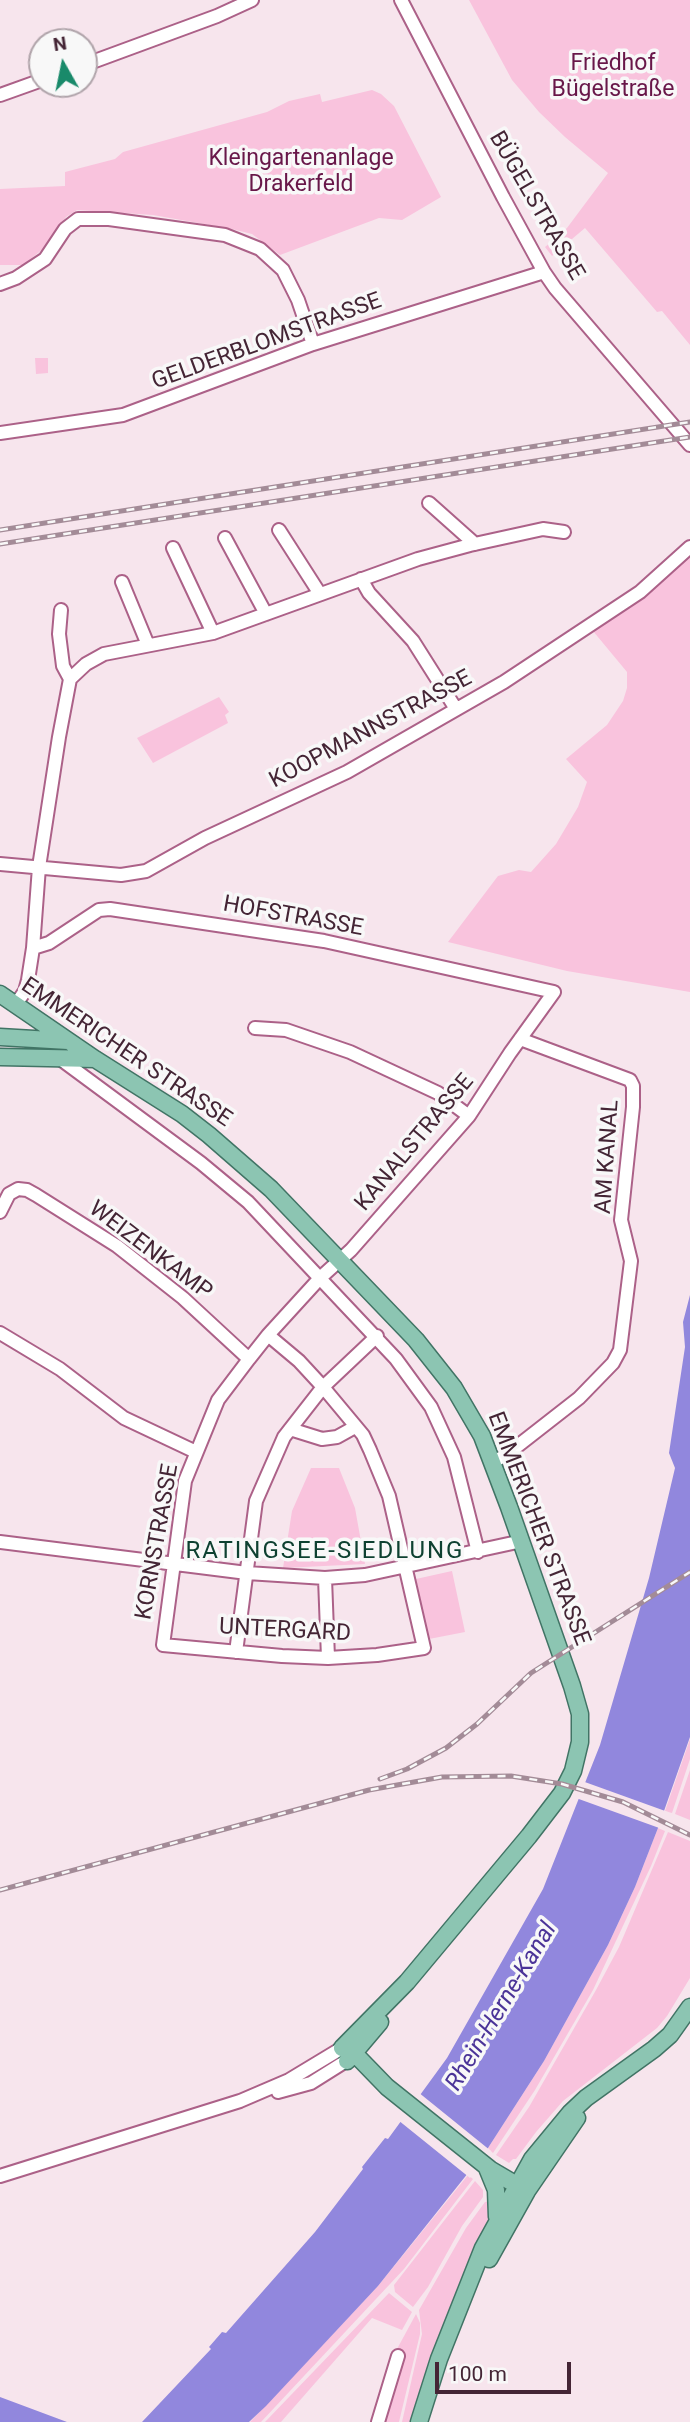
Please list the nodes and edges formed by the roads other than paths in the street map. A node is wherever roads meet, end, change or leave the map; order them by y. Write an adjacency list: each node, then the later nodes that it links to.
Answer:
1 (252, 0): 3 (street)
2 (401, 0): 6 (street, BÜGELSTRASSE)
3 (98, 60)
4 (28, 85): 5 (street)
5 (0, 95)
6 (544, 272): 8 (street, GELDERBLOMSTRASSE); 10 (street, BÜGELSTRASSE)
7 (0, 284): 8 (street)
8 (313, 344): 9 (street, GELDERBLOMSTRASSE)
9 (0, 433)
10 (690, 445)
11 (429, 503): 15 (street)
12 (279, 530): 20 (street)
13 (564, 531): 15 (street)
14 (225, 538): 22 (street)
15 (475, 544): 18 (street)
16 (690, 547): 26 (street, KOOPMANNSTRASSE)
17 (173, 548): 23 (street)
18 (361, 579): 20 (street); 26 (street)
19 (122, 582): 24 (street)
20 (320, 594): 22 (street)
21 (61, 610): 25 (street)
22 (266, 614): 23 (street)
23 (213, 633): 24 (street)
24 (148, 645): 25 (street)
25 (70, 679): 28 (street)
26 (456, 709): 28 (street, KOOPMANNSTRASSE)
27 (0, 864): 28 (street, KOOPMANNSTRASSE)
28 (39, 867): 29 (street)
29 (33, 948): 30 (street, HOFSTRASSE); 32 (street)
30 (554, 992): 35 (street, KANALSTRASSE)
31 (0, 994): 32 (main road, EMMERICHER STRASSE)
32 (16, 1004): 36 (main road, EMMERICHER STRASSE)
33 (255, 1028): 40 (street)
34 (0, 1037): 36 (main road)
35 (520, 1039): 40 (street, KANALSTRASSE); 52 (street, AM KANAL)
36 (68, 1041): 38 (main road); 39 (main road, EMMERICHER STRASSE)
37 (0, 1057): 38 (main road)
38 (58, 1058): 39 (main road)
39 (86, 1061): 42 (main road, EMMERICHER STRASSE); 43 (street, EMMERICHER STRASSE)
40 (469, 1116): 42 (street, KANALSTRASSE)
41 (0, 1212): 47 (street, WEIZENKAMP)
42 (340, 1260): 43 (street, KANALSTRASSE); 52 (main road, EMMERICHER STRASSE)
43 (320, 1278): 45 (street, KORNSTRASSE); 46 (street, EMMERICHER STRASSE)
44 (0, 1333): 51 (street)
45 (268, 1335): 47 (street, KORNSTRASSE); 48 (street, UNTERGARD)
46 (377, 1336): 48 (street); 55 (street, EMMERICHER STRASSE)
47 (248, 1359): 51 (street, KORNSTRASSE)
48 (323, 1387): 49 (street, UNTERGARD); 50 (street)
49 (355, 1427): 50 (street); 57 (street, UNTERGARD)
50 (290, 1429): 58 (street)
51 (196, 1452): 56 (street, KORNSTRASSE)
52 (493, 1462): 53 (main road, EMMERICHER STRASSE)
53 (522, 1541): 55 (street); 64 (main road, EMMERICHER STRASSE)
54 (0, 1542): 56 (street)
55 (478, 1552): 57 (street)
56 (174, 1564): 58 (street); 60 (street, KORNSTRASSE)
57 (406, 1566): 59 (street); 62 (street, UNTERGARD)
58 (247, 1573): 59 (street); 61 (street)
59 (325, 1578): 62 (street)
60 (163, 1645): 61 (street, UNTERGARD)
61 (236, 1652): 62 (street, UNTERGARD)
62 (328, 1658)
63 (690, 2007): 67 (main road)
64 (348, 2054): 65 (main road); 66 (street)
65 (488, 2169): 67 (main road); 68 (main road)
66 (0, 2176)
67 (521, 2188): 68 (main road); 69 (main road)
68 (497, 2221): 69 (main road)
69 (455, 2318): 72 (main road)
70 (398, 2356): 71 (street)
71 (378, 2422)
72 (419, 2422)

